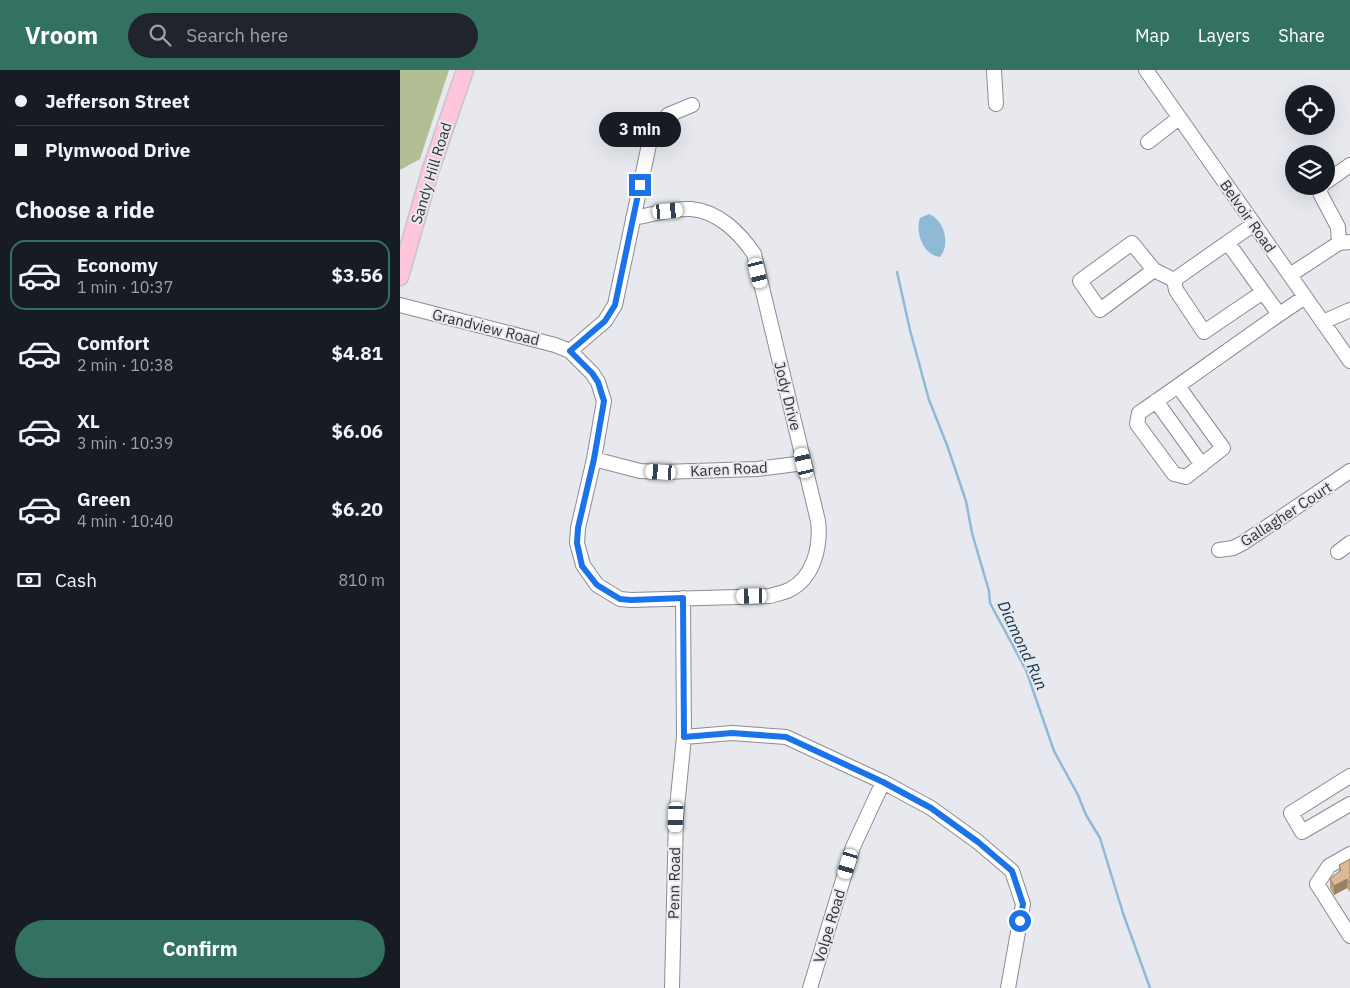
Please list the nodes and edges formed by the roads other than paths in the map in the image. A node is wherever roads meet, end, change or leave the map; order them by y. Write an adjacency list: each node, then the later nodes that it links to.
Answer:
1 (465, 70): 17 (main road, Sandy Hill Road)
2 (994, 70): 4 (street)
3 (1146, 70): 6 (street, Belvoir Road)
4 (996, 104)
5 (692, 105): 11 (street)
6 (1179, 118): 7 (street); 12 (street, Belvoir Road)
7 (1148, 142)
8 (1350, 165): 9 (street)
9 (1335, 176)
10 (1321, 195): 14 (street)
11 (633, 218): 25 (street); 30 (street, Jody Drive)
12 (1254, 224): 13 (street); 16 (street, Belvoir Road)
13 (1228, 243): 18 (street); 19 (street)
14 (1344, 243): 16 (street)
15 (1154, 270): 15 (street); 18 (street)
16 (1290, 275): 20 (street, Belvoir Road)
17 (400, 276)
18 (1174, 280): 19 (street)
19 (1263, 292): 23 (street)
20 (1305, 297): 23 (street); 24 (street, Belvoir Road)
21 (400, 305): 25 (street, Grandview Road)
22 (1350, 310): 24 (street)
23 (1279, 314): 27 (street)
24 (1323, 322): 26 (street, Belvoir Road)
25 (570, 351): 29 (street, Jody Drive)
26 (1350, 361)
27 (1178, 386): 28 (street); 31 (street)
28 (1156, 402): 31 (street); 31 (street)
29 (594, 459): 30 (street, Karen Road); 34 (street, Jody Drive)
30 (804, 463): 34 (street, Jody Drive)
31 (1202, 465)
32 (1350, 471): 33 (street, Gallagher Court)
33 (1218, 550)
34 (683, 598): 35 (street, Penn Road)
35 (684, 737): 37 (street); 41 (street, Penn Road)
36 (1350, 776): 38 (street)
37 (883, 782): 42 (street, Volpe Road); 43 (street)
38 (1350, 804)
39 (1350, 854): 40 (street)
40 (1350, 936)
41 (672, 988)
42 (810, 988)
43 (1008, 988)

